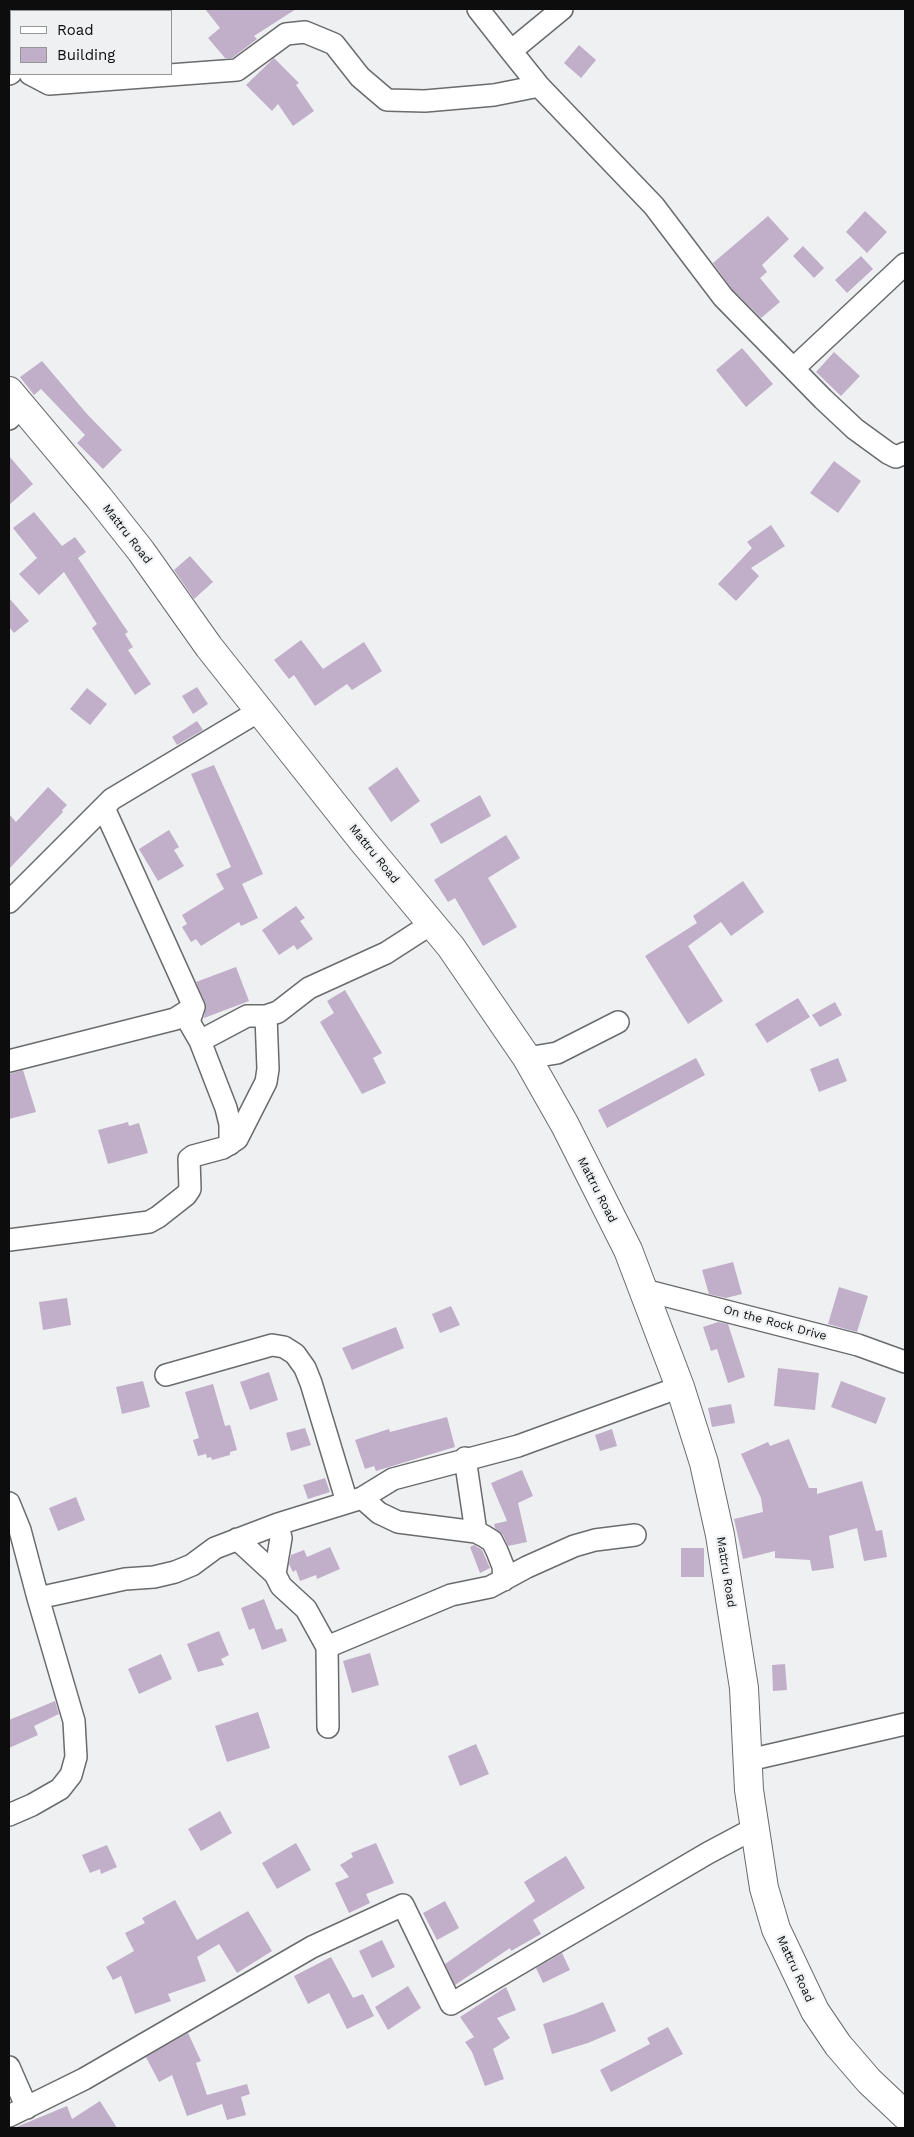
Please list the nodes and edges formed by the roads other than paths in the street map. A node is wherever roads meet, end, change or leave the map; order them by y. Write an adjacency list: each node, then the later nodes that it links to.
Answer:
1 (478, 9): 3 (street)
2 (562, 9): 3 (street)
3 (511, 51): 7 (street)
4 (32, 75): 5 (street)
5 (170, 75)
6 (172, 75): 7 (street)
7 (539, 86): 9 (street)
8 (905, 264): 9 (street)
9 (794, 368): 11 (street)
10 (13, 405): 12 (main road, Mattru Road)
11 (905, 453)
12 (259, 711): 13 (street); 15 (main road, Mattru Road)
13 (104, 808): 14 (street); 16 (street)
14 (9, 902)
15 (431, 924): 17 (street); 20 (main road, Mattru Road)
16 (194, 1008): 19 (street); 21 (street)
17 (266, 1016): 19 (street); 22 (street)
18 (618, 1022): 20 (street)
19 (200, 1041): 22 (street)
20 (527, 1058): 24 (main road, Mattru Road)
21 (9, 1061)
22 (230, 1144): 23 (street)
23 (9, 1240)
24 (644, 1290): 25 (street, On the Rock Drive); 27 (main road, Mattru Road)
25 (905, 1362)
26 (166, 1374): 29 (street)
27 (680, 1388): 28 (street); 41 (main road, Mattru Road)
28 (465, 1458): 29 (street); 32 (street)
29 (354, 1500): 31 (street); 32 (street)
30 (9, 1503): 37 (street)
31 (278, 1524): 34 (street); 35 (street)
32 (476, 1532): 36 (street)
33 (635, 1535): 36 (street)
34 (237, 1539): 35 (street); 37 (street)
35 (274, 1574): 38 (street)
36 (504, 1580): 38 (street)
37 (38, 1598): 42 (street)
38 (328, 1646): 40 (street)
39 (905, 1724): 41 (street)
40 (328, 1727)
41 (749, 1760): 43 (main road, Mattru Road)
42 (9, 1815)
43 (755, 1828): 45 (street); 46 (main road, Mattru Road)
44 (9, 2067): 45 (street)
45 (18, 2112)
46 (905, 2115)

